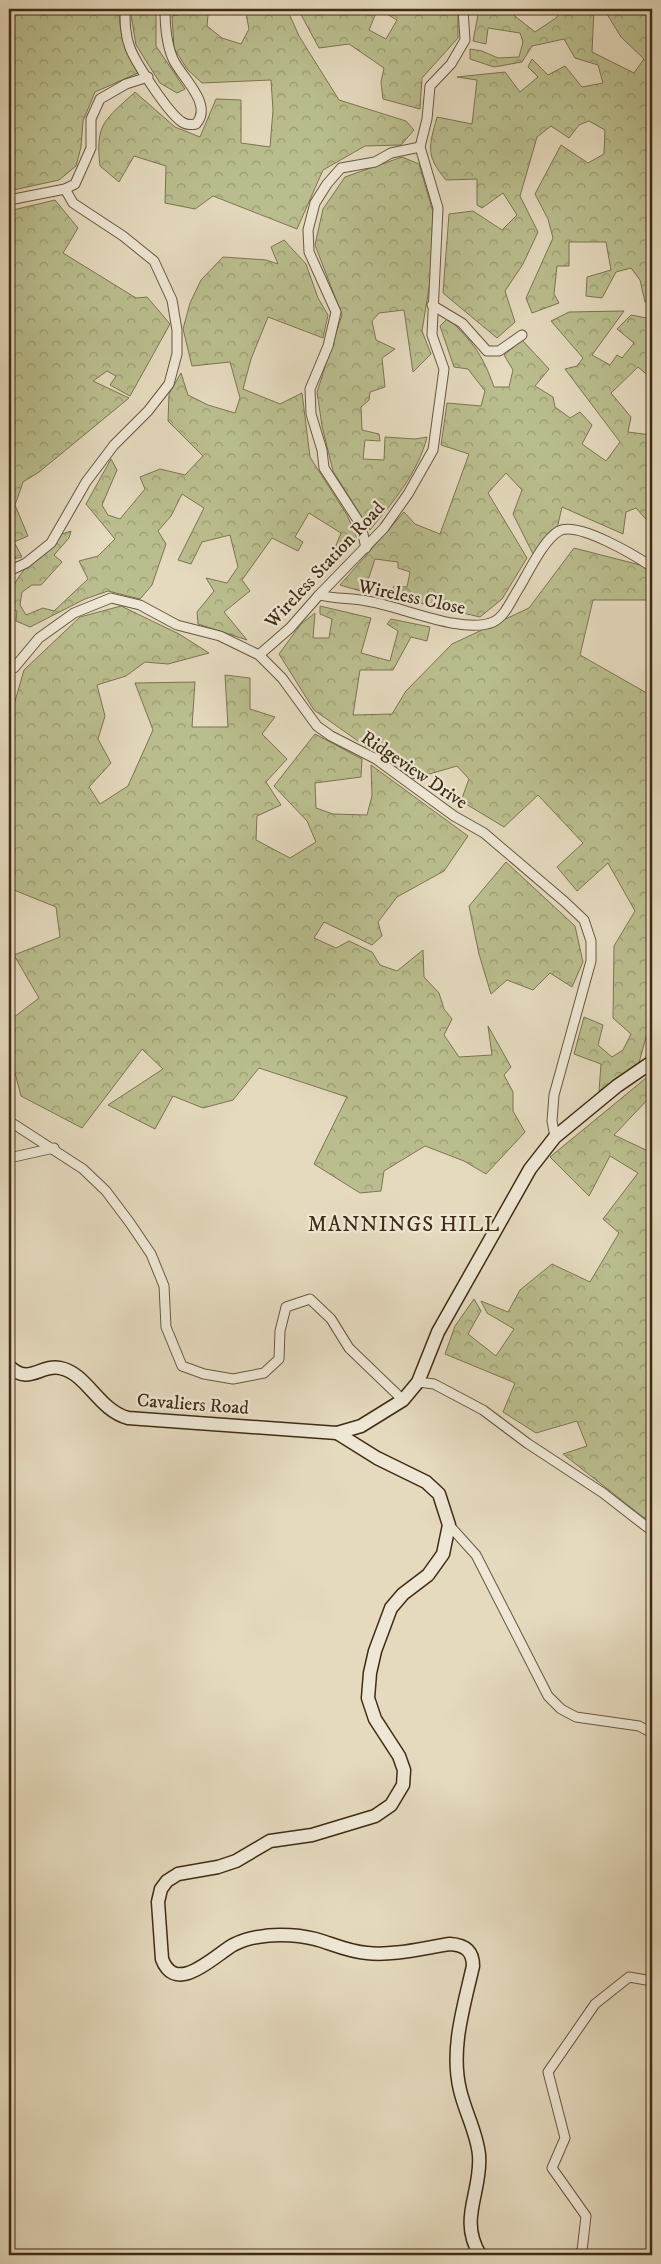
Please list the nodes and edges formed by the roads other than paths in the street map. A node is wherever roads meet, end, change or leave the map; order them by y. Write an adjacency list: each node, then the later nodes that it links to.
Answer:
1 (125, 9): 4 (street)
2 (165, 9): 4 (street)
3 (463, 9): 5 (street)
4 (148, 77): 6 (street)
5 (420, 147): 8 (street, Wireless Station Road); 10 (street)
6 (65, 189): 7 (street); 12 (street)
7 (9, 200)
8 (432, 305): 9 (street); 10 (street, Wireless Station Road)
9 (522, 335)
10 (366, 548): 13 (street, Wireless Station Road)
11 (652, 567): 13 (street, Wireless Close)
12 (9, 571)
13 (318, 595): 14 (street, Wireless Station Road)
14 (259, 655): 15 (street, Ridgeview Drive); 18 (street, Ridgeview Drive)
15 (14, 668)
16 (652, 1062): 18 (street)
17 (9, 1121): 19 (street)
18 (555, 1137): 22 (street)
19 (54, 1148): 20 (street); 23 (street)
20 (9, 1158)
21 (9, 1366): 24 (street, Cavaliers Road)
22 (418, 1382): 23 (street); 26 (street)
23 (403, 1400): 24 (street)
24 (337, 1432): 25 (street)
25 (450, 1525): 27 (street); 29 (street)
26 (652, 1531)
27 (652, 1733)
28 (652, 1981): 30 (street)
29 (480, 2255)
30 (577, 2255)

